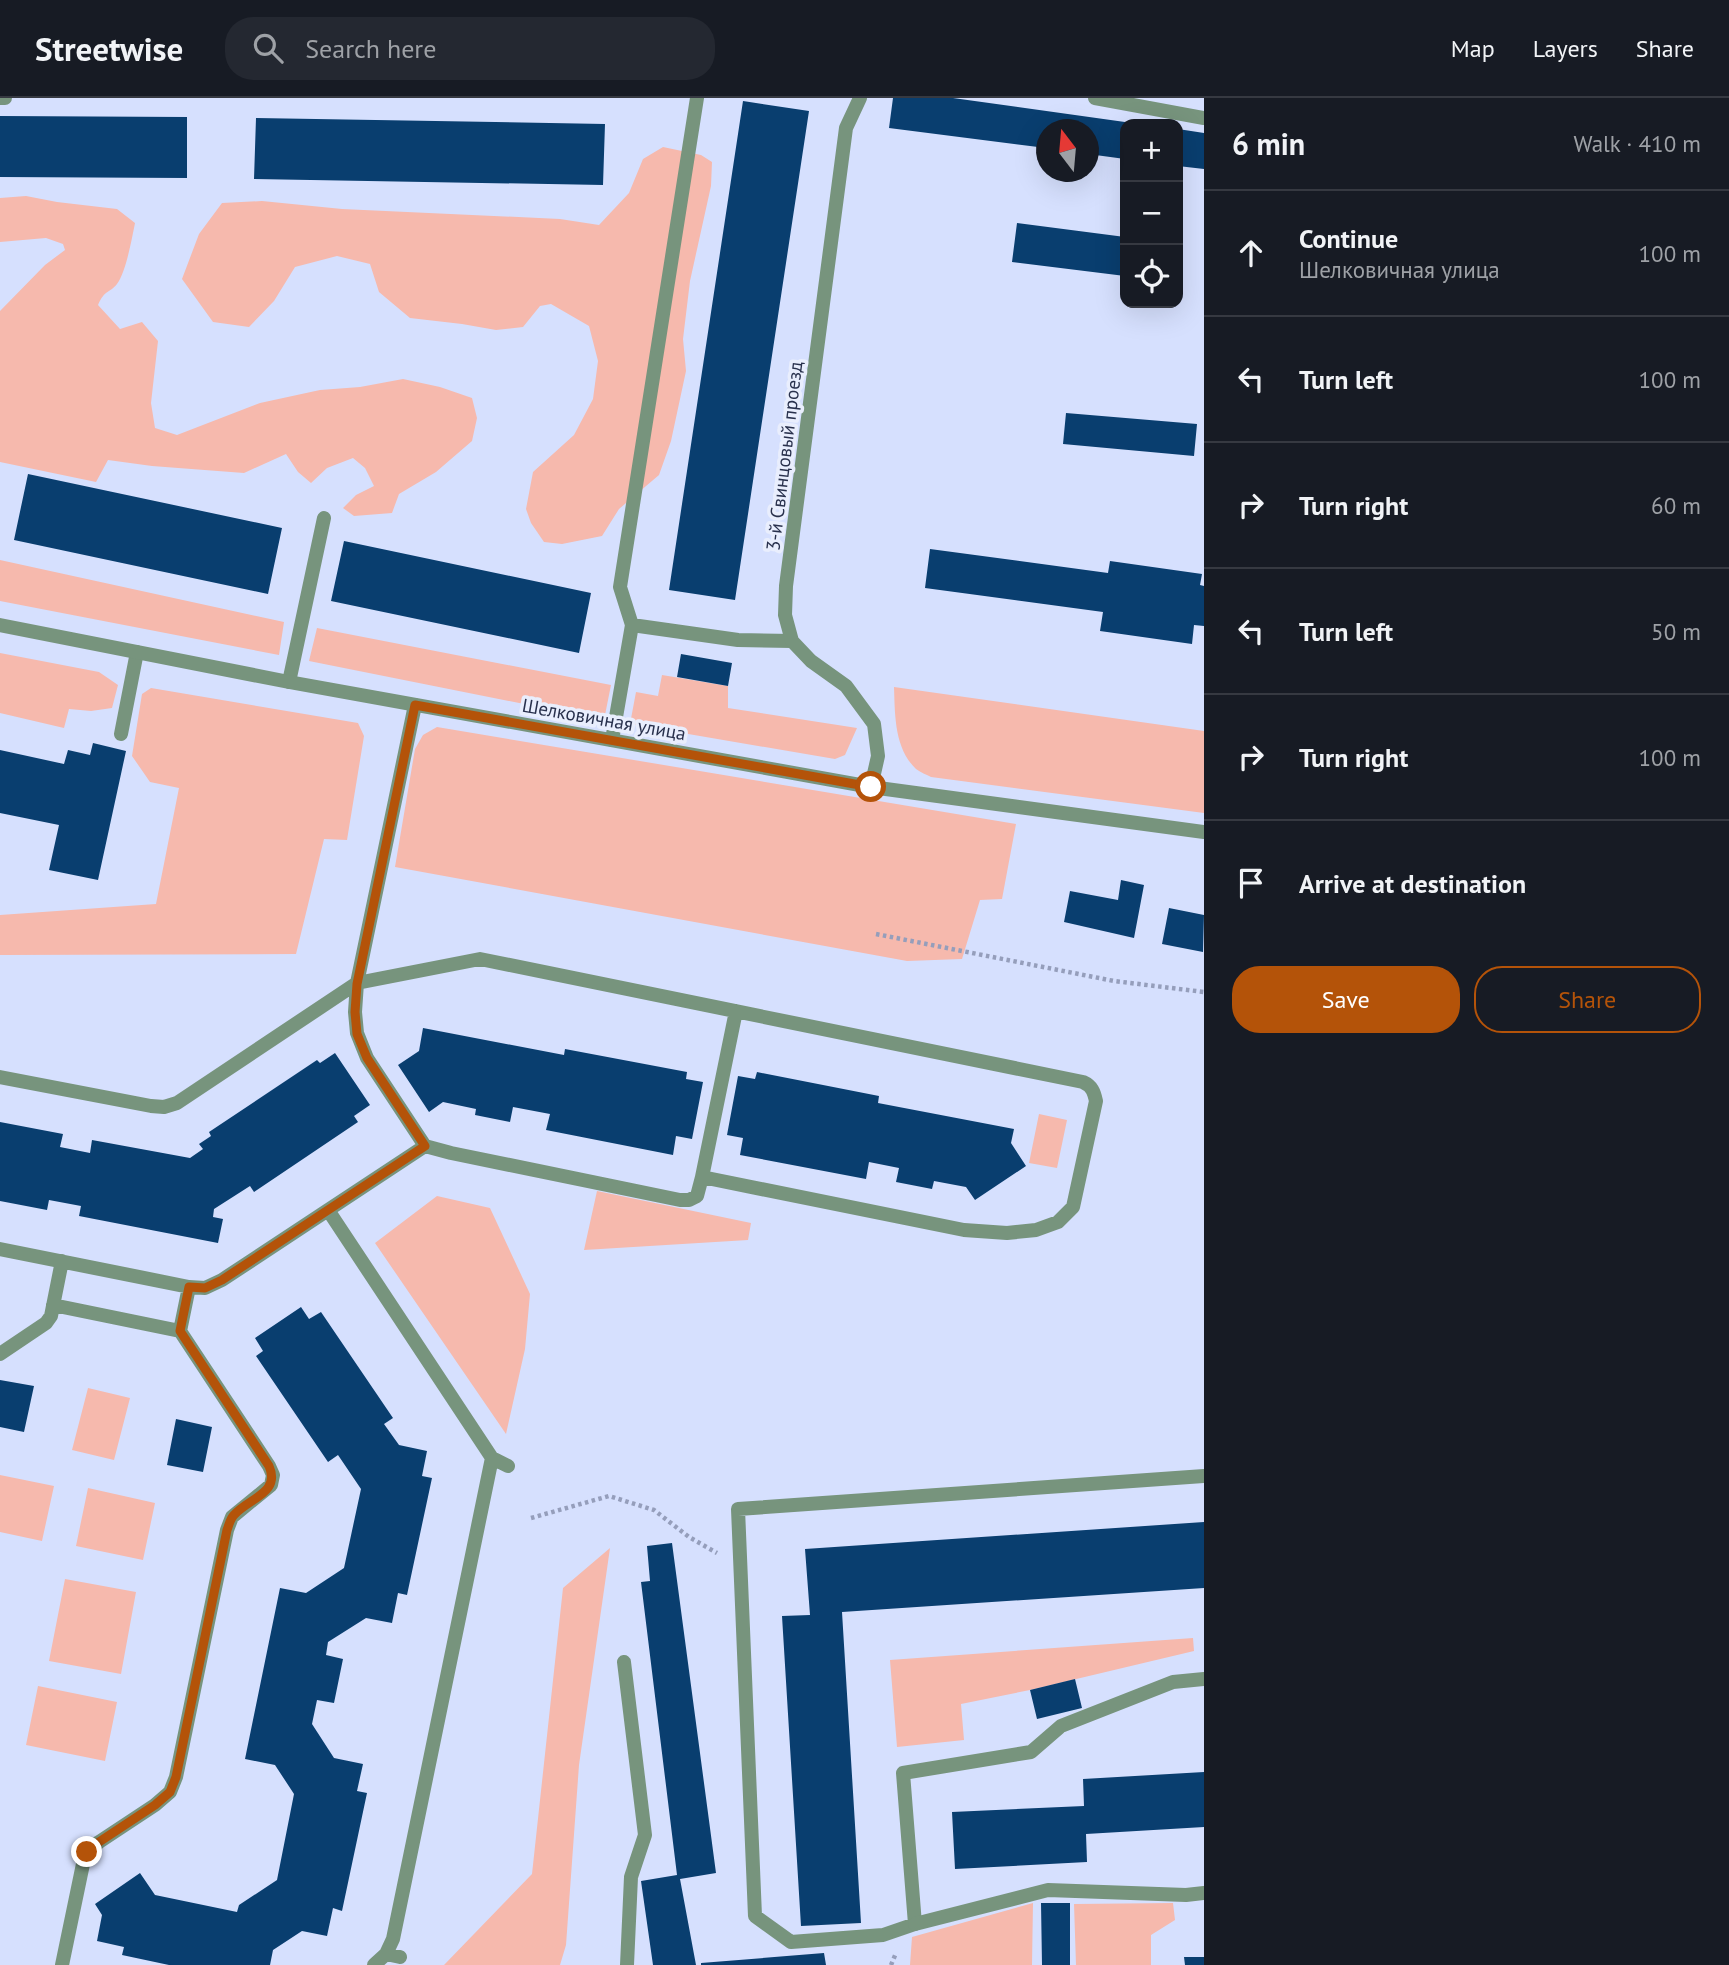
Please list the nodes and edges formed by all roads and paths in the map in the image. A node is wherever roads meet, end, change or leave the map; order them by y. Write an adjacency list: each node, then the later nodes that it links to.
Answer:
1 (697, 98): 7 (street)
2 (859, 98): 8 (street, 3-й Свинцовый проезд)
3 (1095, 98): 4 (street)
4 (1204, 118)
5 (324, 518): 10 (street)
6 (0, 625): 9 (street, Шелковичная улица)
7 (632, 625): 8 (street); 13 (street)
8 (792, 641): 14 (street)
9 (137, 652): 10 (street, Шелковичная улица); 12 (street)
10 (289, 682): 11 (street, Шелковичная улица)
11 (415, 705): 13 (street, Шелковичная улица); 17 (street)
12 (121, 734)
13 (612, 740): 14 (street, Шелковичная улица)
14 (871, 787): 15 (street, Шелковичная улица)
15 (1204, 832)
16 (876, 934): 18 (path)
17 (357, 984): 19 (street); 20 (street); 21 (street)
18 (1204, 992)
19 (736, 1011): 22 (street); 22 (street)
20 (0, 1077)
21 (425, 1146): 22 (street); 23 (street)
22 (702, 1177)
23 (328, 1210): 26 (street); 30 (street)
24 (0, 1249): 25 (street)
25 (62, 1261): 26 (street); 27 (street)
26 (189, 1287): 28 (street)
27 (53, 1305): 28 (street); 29 (street)
28 (180, 1331): 39 (street)
29 (0, 1354)
30 (492, 1458): 31 (street); 40 (street)
31 (508, 1466)
32 (1204, 1476): 34 (street)
33 (531, 1518): 34 (path)
34 (740, 1567): 38 (street)
35 (624, 1662): 41 (street)
36 (1204, 1679): 38 (street)
37 (1204, 1893): 38 (street)
38 (915, 1924)
39 (62, 1965)
40 (374, 1965)
41 (627, 1965)

